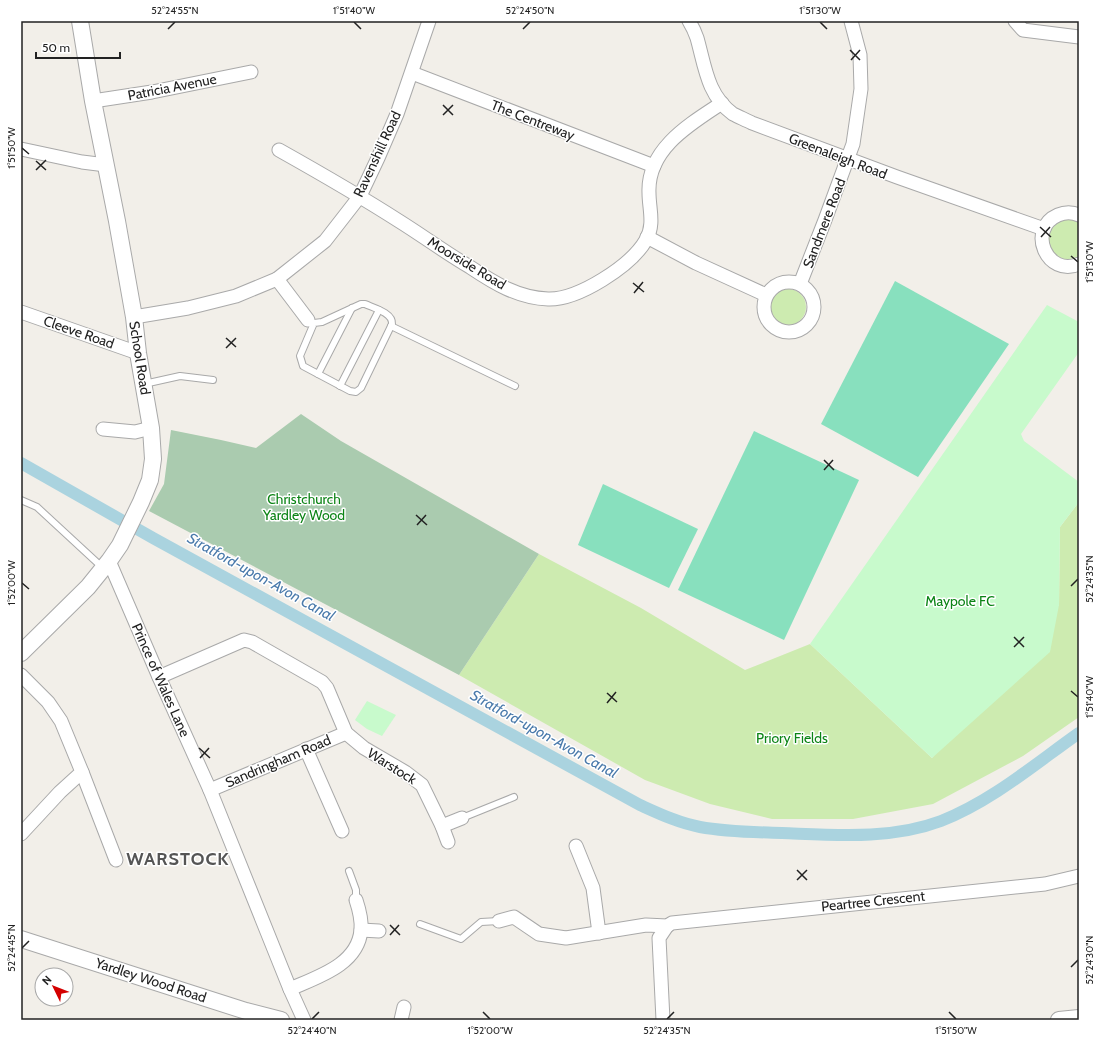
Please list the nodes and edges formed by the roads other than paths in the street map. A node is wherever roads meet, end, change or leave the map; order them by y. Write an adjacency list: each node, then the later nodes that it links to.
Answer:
1 (80, 21): 9 (street, School Road)
2 (429, 21): 8 (street, Ravenshill Road)
3 (689, 21): 10 (street, Greenaleigh Road)
4 (851, 21): 13 (street, Sandmere Road)
5 (1014, 21): 6 (street)
6 (1079, 37)
7 (252, 72): 9 (street, Patricia Avenue)
8 (412, 74): 15 (street, The Centreway); 16 (street, Ravenshill Road)
9 (93, 101): 14 (street, School Road)
10 (722, 103): 13 (street, Greenaleigh Road); 15 (street)
11 (21, 149): 14 (street)
12 (280, 150): 16 (street, Moorside Road)
13 (848, 159): 18 (street, Greenaleigh Road); 22 (street, Sandmere Road)
14 (106, 165): 27 (street, School Road)
15 (654, 166): 19 (street)
16 (360, 196): 19 (street, Moorside Road); 21 (street, Ravenshill Road)
17 (1078, 212): 18 (street)
18 (1044, 229): 20 (street)
19 (647, 237): 23 (street)
20 (1079, 264)
21 (277, 279): 27 (street, Ravenshill Road); 28 (street)
22 (800, 284): 23 (street, Sandmere Road); 23 (street, Sandmere Road)
23 (766, 295)
24 (352, 307): 25 (lane); 28 (lane); 31 (lane)
25 (379, 310): 29 (lane); 34 (lane)
26 (21, 312): 30 (street, Cleeve Road)
27 (134, 316): 30 (street, School Road)
28 (311, 321): 31 (lane)
29 (391, 326): 34 (lane); 35 (lane)
30 (138, 353): 33 (street, School Road)
31 (318, 374): 34 (lane)
32 (213, 380): 33 (lane)
33 (144, 384): 36 (street, School Road)
34 (340, 386)
35 (515, 386)
36 (151, 428): 37 (street); 39 (street, School Road)
37 (103, 430)
38 (21, 500): 39 (lane)
39 (106, 565): 40 (street, School Road); 42 (street, Prince of Wales Lane)
40 (21, 654)
41 (21, 675): 45 (street)
42 (158, 677): 43 (street); 46 (street, Prince of Wales Lane)
43 (346, 733): 44 (street, Sandringham Road); 49 (street, Warstock)
44 (306, 749): 46 (street, Sandringham Road); 50 (street)
45 (82, 772): 51 (street); 54 (street)
46 (210, 790): 65 (street, Prince of Wales Lane)
47 (514, 797): 48 (lane)
48 (462, 818): 49 (street)
49 (442, 826): 52 (street, Warstock)
50 (342, 831)
51 (21, 834)
52 (448, 842)
53 (576, 846): 63 (street)
54 (116, 860)
55 (349, 871): 57 (lane)
56 (1079, 876): 60 (street, Peartree Crescent)
57 (356, 900): 61 (street)
58 (499, 921): 59 (lane); 63 (street, Peartree Crescent)
59 (420, 924)
60 (667, 926): 63 (street, Peartree Crescent); 72 (street)
61 (362, 930): 62 (street); 65 (street)
62 (379, 932)
63 (599, 933)
64 (21, 939): 67 (street, Yardley Wood Road)
65 (290, 989): 70 (street, Prince of Wales Lane)
66 (404, 1007): 71 (street)
67 (245, 1015): 69 (street, Yardley Wood Road)
68 (1079, 1018): 73 (street)
69 (281, 1020)
70 (304, 1020)
71 (401, 1020)
72 (663, 1020)
73 (1059, 1020)

